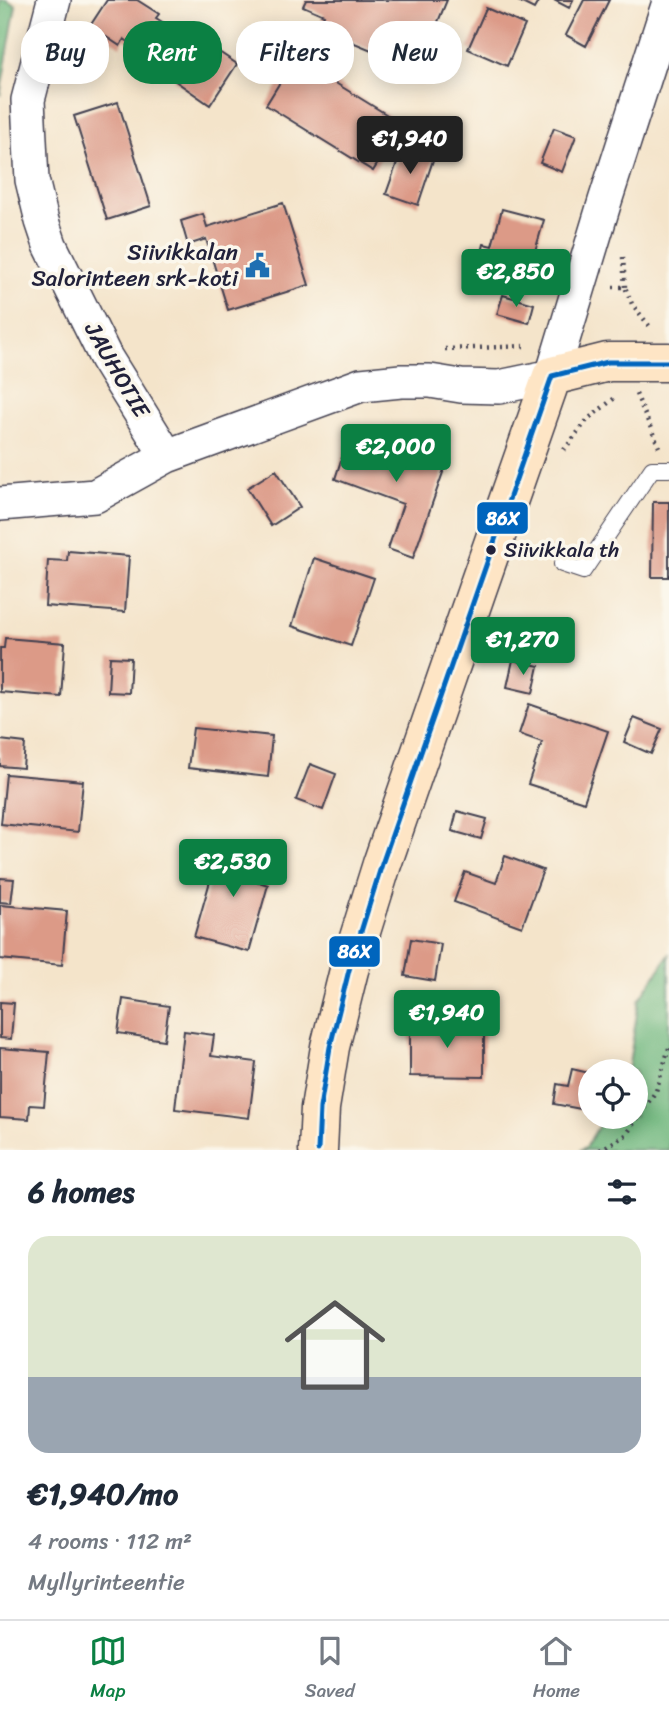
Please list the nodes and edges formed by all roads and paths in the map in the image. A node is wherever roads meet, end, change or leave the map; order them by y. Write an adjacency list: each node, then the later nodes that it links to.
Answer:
1 (54, 0): 6 (street, JAUHOTIE)
2 (669, 2): 4 (street)
3 (669, 362): 4 (main road)
4 (552, 376): 6 (street); 11 (main road)
5 (631, 383): 7 (path)
6 (167, 456): 8 (street)
7 (666, 463): 9 (lane)
8 (0, 504)
9 (562, 564)
10 (669, 1048): 12 (path)
11 (318, 1150)
12 (600, 1150)

